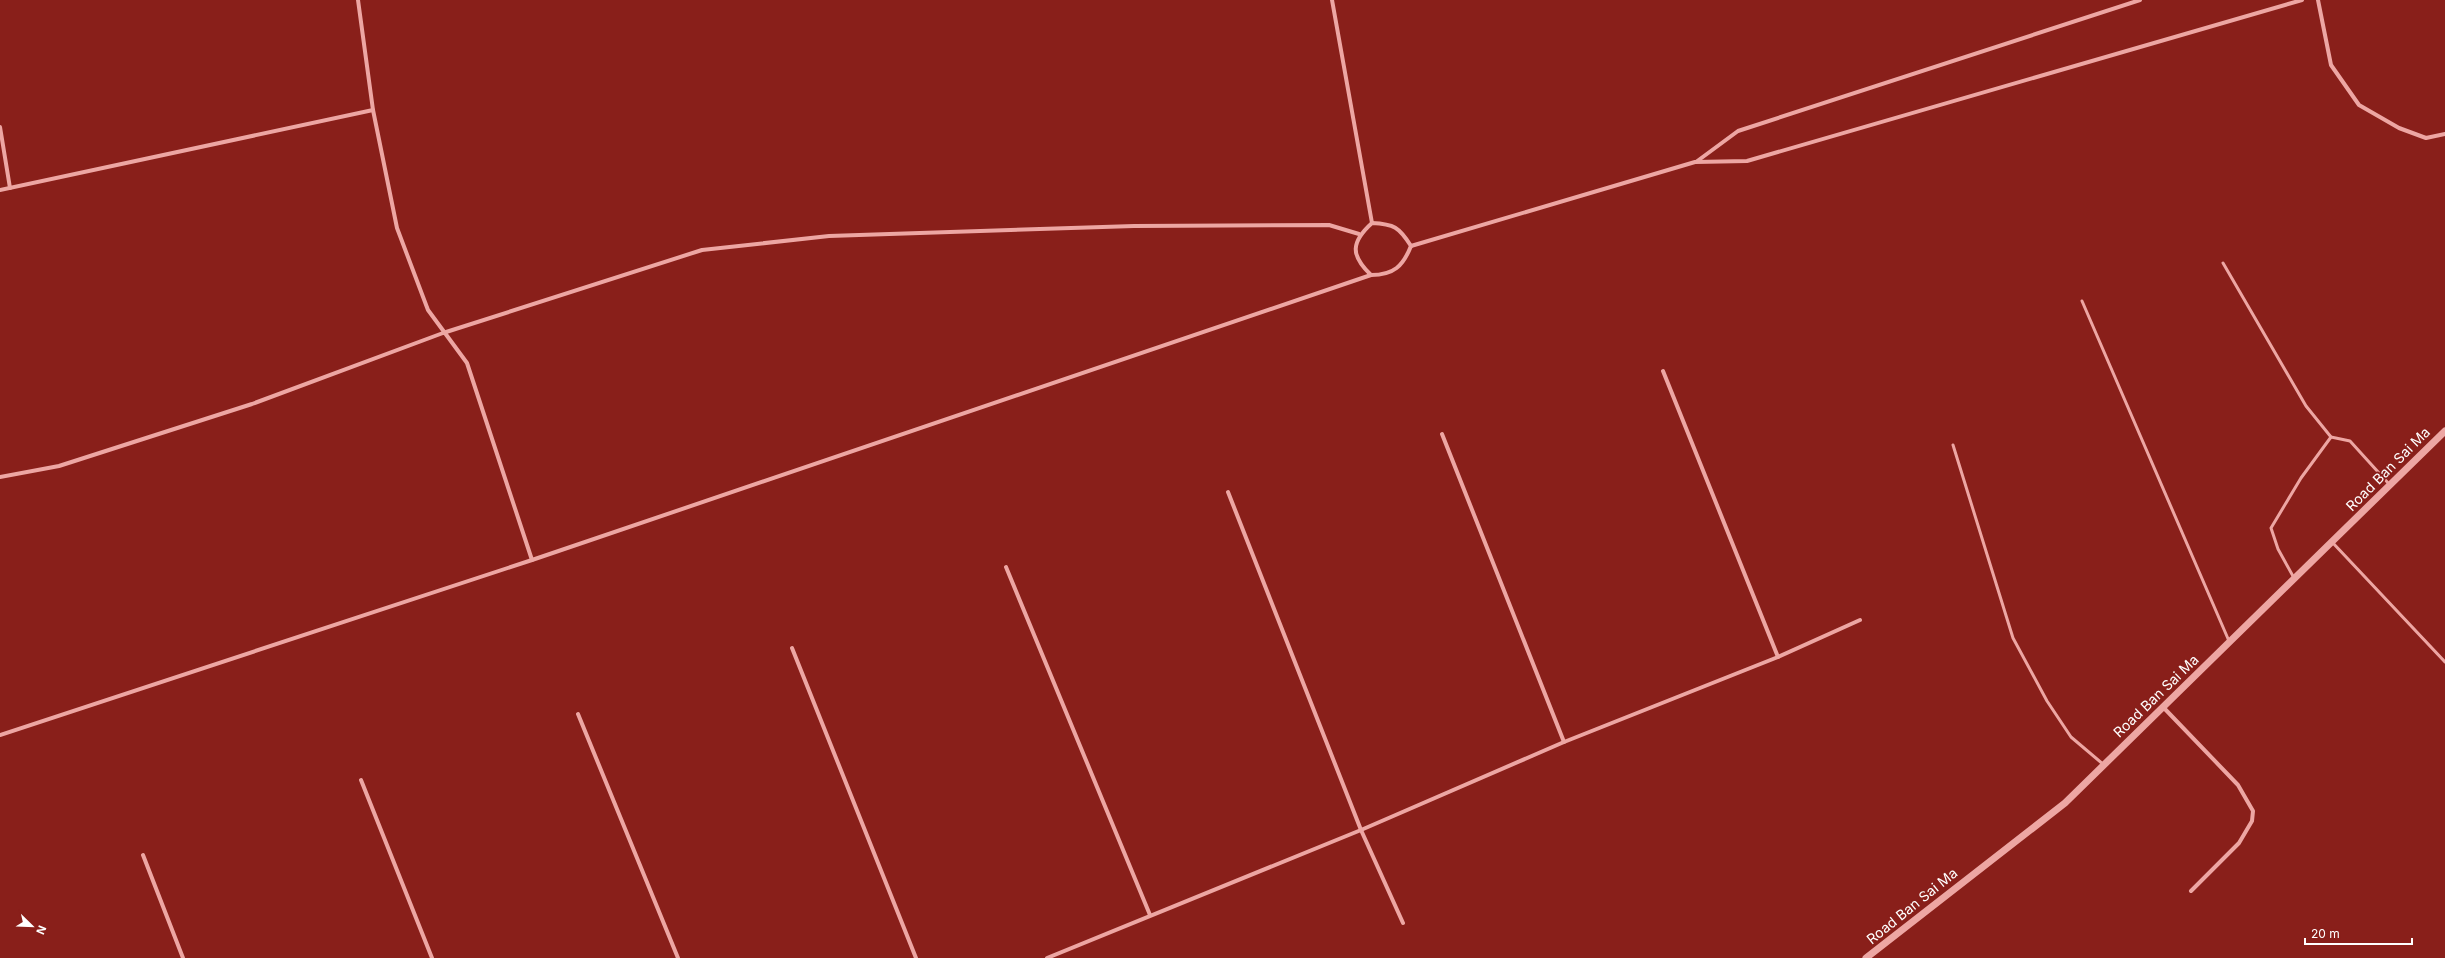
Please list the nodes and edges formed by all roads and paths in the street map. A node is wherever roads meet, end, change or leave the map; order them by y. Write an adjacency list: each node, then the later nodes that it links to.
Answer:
1 (358, 0): 6 (street)
2 (1332, 0): 12 (street)
3 (2140, 0): 9 (street)
4 (2302, 0): 9 (street)
5 (2318, 0): 8 (street)
6 (373, 110): 10 (street); 18 (street)
7 (0, 127): 10 (street)
8 (2445, 134)
9 (1695, 162): 14 (street)
10 (10, 188): 11 (street)
11 (0, 190)
12 (1372, 223): 13 (street); 14 (street)
13 (1359, 234): 16 (street); 18 (street)
14 (1411, 246): 16 (street)
15 (2223, 263): 22 (lane)
16 (1371, 275): 28 (street)
17 (2082, 300): 32 (lane)
18 (443, 333): 24 (street); 28 (street)
19 (1663, 372): 34 (street)
20 (2445, 431): 25 (street, Road Ban Sai Ma)
21 (1442, 434): 39 (street)
22 (2332, 437): 25 (lane); 30 (lane)
23 (1953, 446): 40 (lane)
24 (0, 477)
25 (2390, 486): 27 (street, Road Ban Sai Ma)
26 (1228, 492): 42 (street)
27 (2332, 542): 30 (street, Road Ban Sai Ma); 35 (lane)
28 (532, 560): 38 (street)
29 (1006, 567): 45 (street)
30 (2295, 578): 32 (street, Road Ban Sai Ma)
31 (1860, 620): 34 (street)
32 (2230, 643): 36 (street, Road Ban Sai Ma)
33 (792, 648): 50 (street)
34 (1778, 657): 39 (street)
35 (2445, 662)
36 (2163, 707): 40 (street, Road Ban Sai Ma); 44 (street)
37 (578, 714): 49 (street)
38 (0, 735)
39 (1564, 742): 42 (street)
40 (2104, 765): 52 (street, Road Ban Sai Ma)
41 (360, 780): 48 (street)
42 (1361, 830): 45 (street); 46 (street)
43 (143, 855): 47 (street)
44 (2191, 891)
45 (1150, 915): 51 (street)
46 (1403, 923)
47 (183, 958)
48 (432, 958)
49 (678, 958)
50 (916, 958)
51 (1047, 958)
52 (1866, 958)

